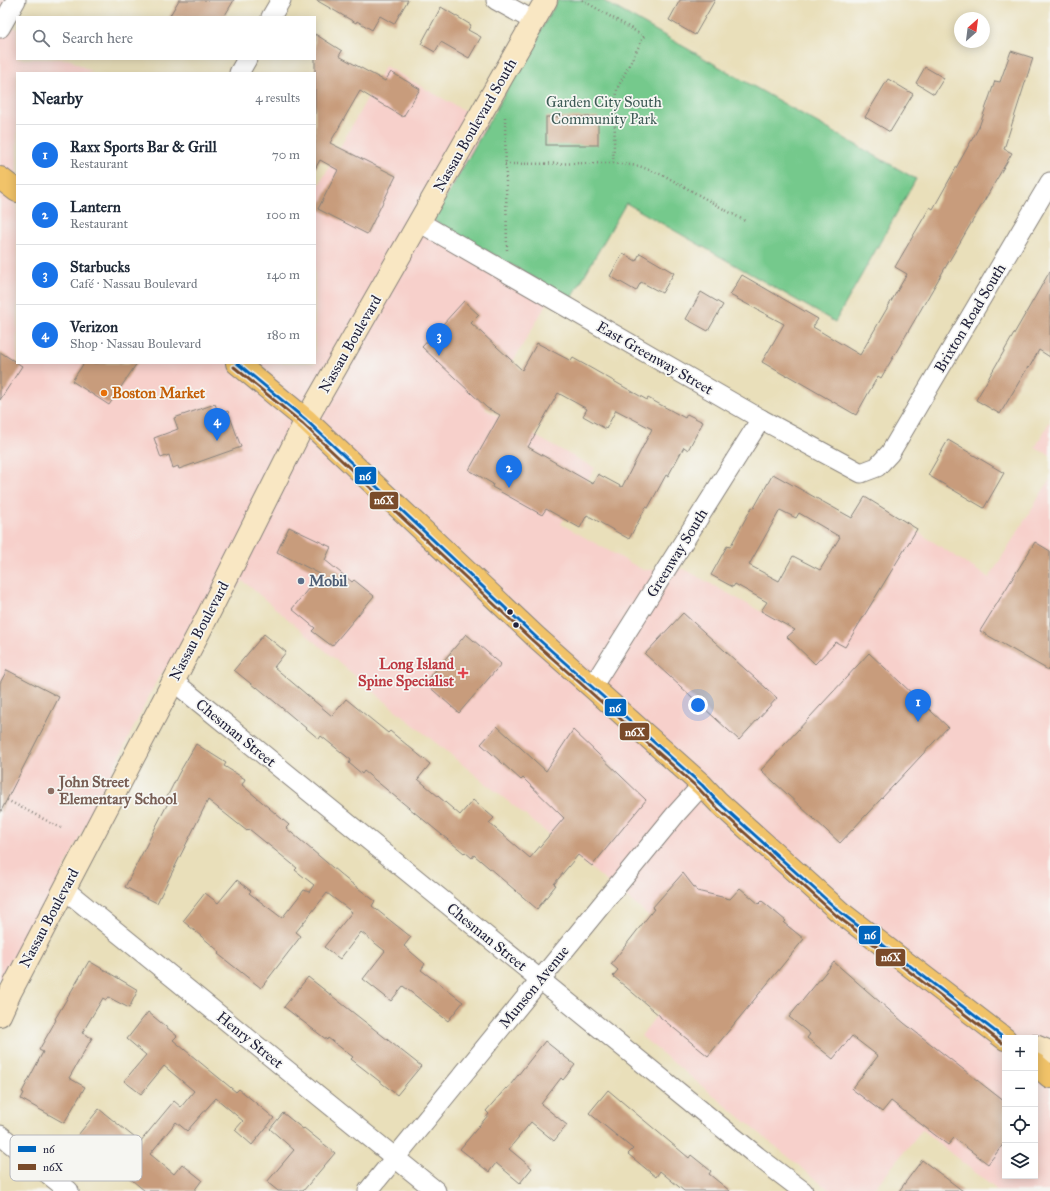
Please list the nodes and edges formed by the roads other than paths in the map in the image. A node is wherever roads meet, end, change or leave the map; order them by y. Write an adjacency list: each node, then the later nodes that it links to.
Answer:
1 (16, 0): 7 (street)
2 (281, 0): 5 (street)
3 (496, 0): 6 (street)
4 (546, 0): 6 (main road, Nassau Boulevard South)
5 (272, 16)
6 (534, 21): 13 (main road, Nassau Boulevard South)
7 (0, 28)
8 (246, 60): 9 (street)
9 (240, 72)
10 (0, 178): 12 (main road)
11 (1050, 182): 18 (street, Brixton Road South)
12 (16, 190)
13 (420, 222): 14 (main road, Nassau Boulevard South); 16 (street, East Greenway Street)
14 (404, 249): 17 (main road, Nassau Boulevard)
15 (238, 364): 17 (main road)
16 (762, 419): 18 (street, East Greenway Street); 20 (street, Greenway South)
17 (306, 420): 19 (main road, Nassau Boulevard); 20 (main road)
18 (890, 454)
19 (173, 682): 22 (main road, Nassau Boulevard); 23 (street, Chesman Street)
20 (592, 687): 21 (main road)
21 (702, 785): 23 (street, Munson Avenue); 25 (main road)
22 (64, 889): 24 (main road, Nassau Boulevard); 32 (street, Henry Street)
23 (540, 980): 32 (street, Munson Avenue); 37 (street, Chesman Street)
24 (0, 1015)
25 (999, 1034)
26 (1038, 1047): 27 (main road)
27 (1050, 1052)
28 (1038, 1067): 29 (main road)
29 (1050, 1077)
30 (0, 1135): 31 (street)
31 (10, 1143)
32 (395, 1158): 35 (street, Munson Avenue); 36 (street, Henry Street)
33 (57, 1181): 34 (street)
34 (69, 1191)
35 (368, 1191)
36 (436, 1191)
37 (803, 1191)

